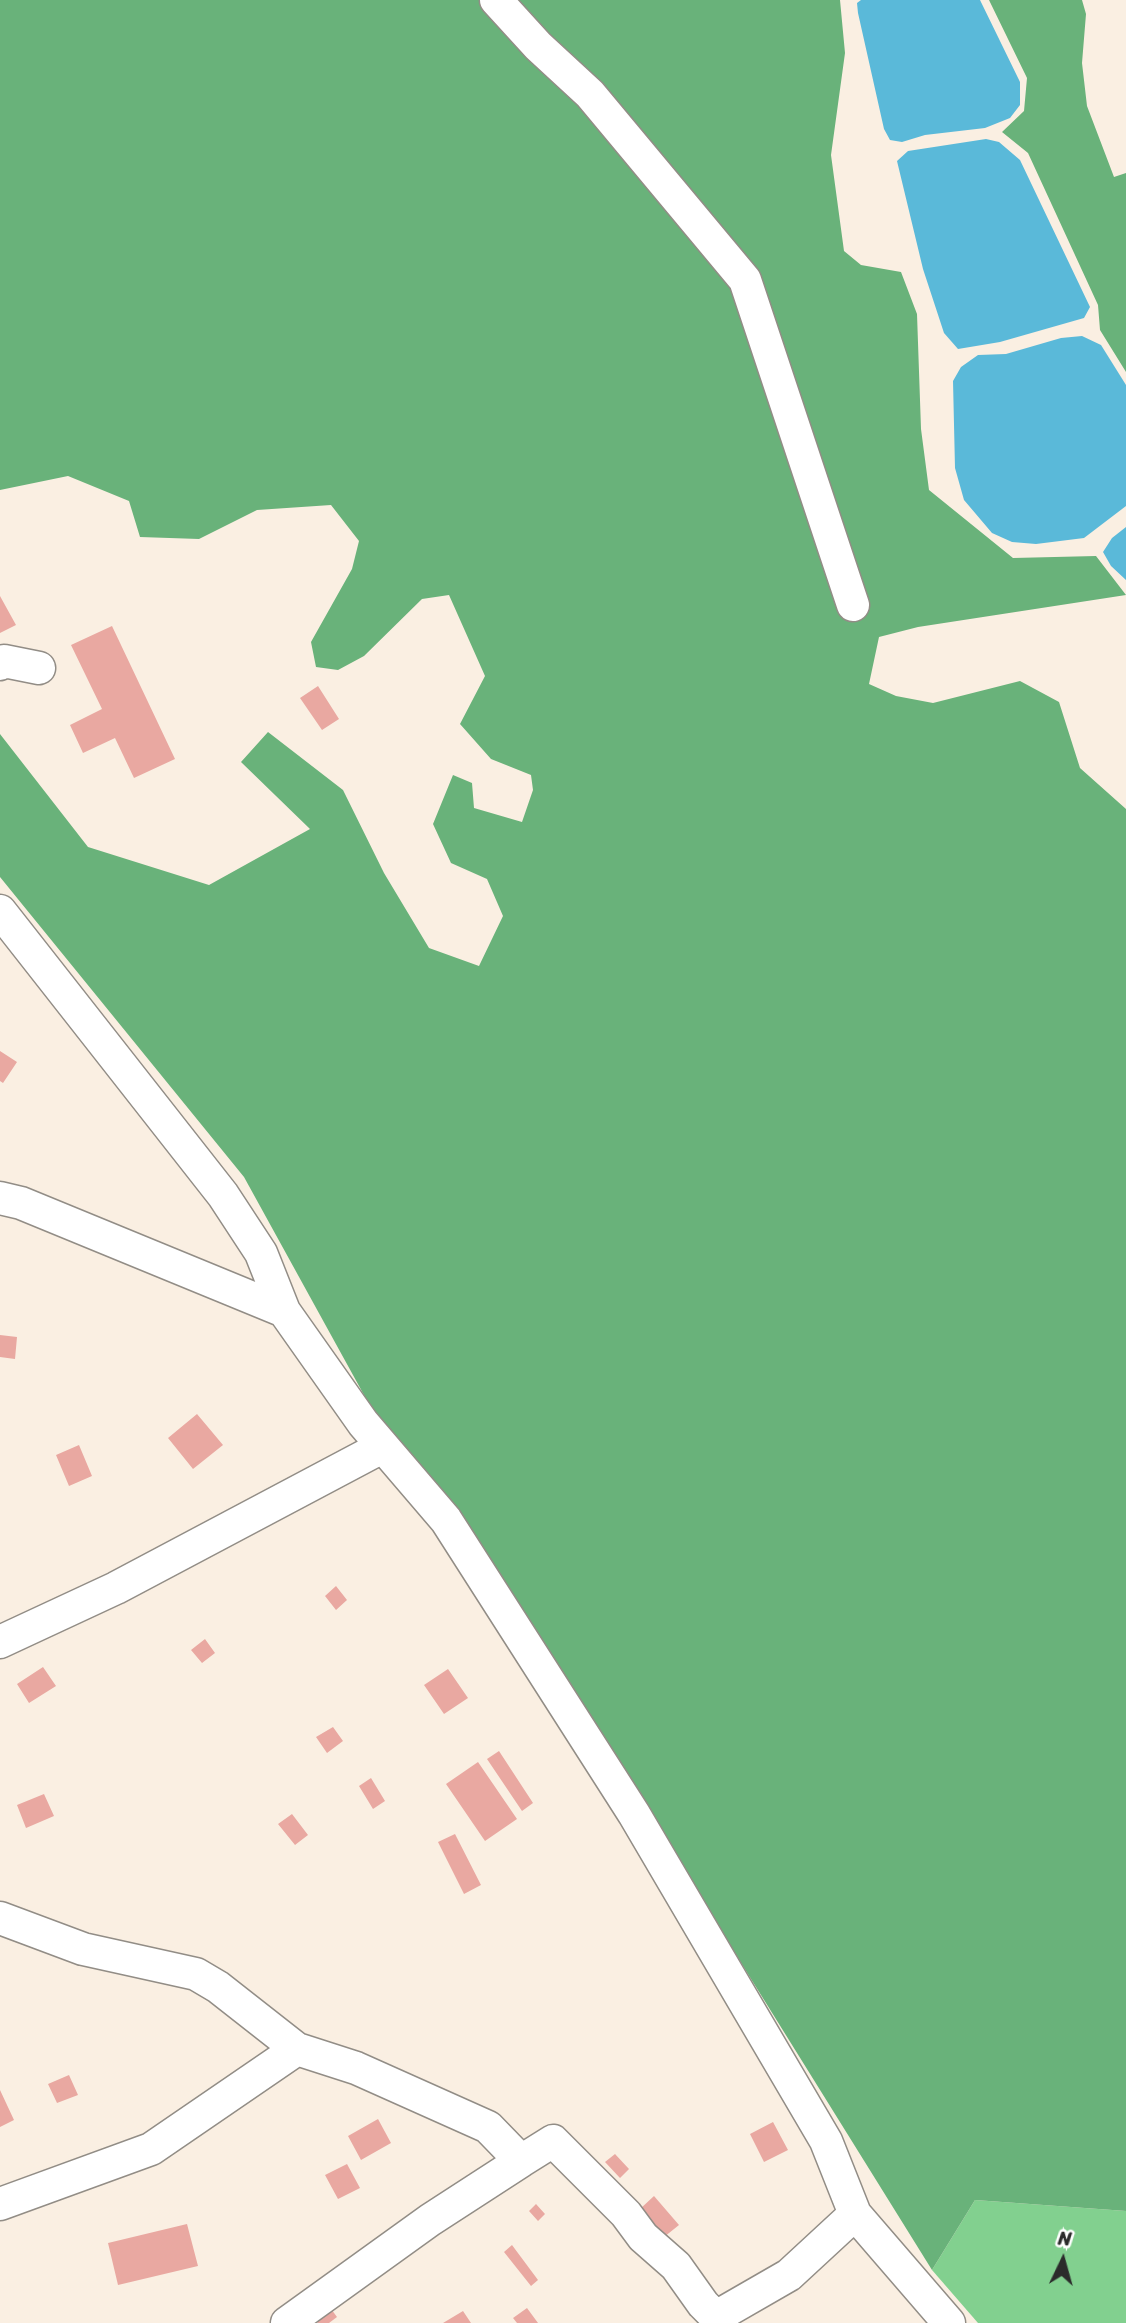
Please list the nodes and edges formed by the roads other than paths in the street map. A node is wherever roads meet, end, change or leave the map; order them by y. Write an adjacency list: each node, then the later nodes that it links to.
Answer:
1 (496, 0): 2 (street)
2 (853, 605)
3 (0, 664): 4 (street)
4 (38, 668)
5 (0, 911): 7 (street)
6 (0, 1198): 7 (street)
7 (284, 1311): 8 (street)
8 (382, 1447): 9 (street); 14 (street)
9 (0, 1642)
10 (0, 1918): 11 (street)
11 (297, 2049): 12 (street); 13 (street)
12 (522, 2161): 15 (street); 16 (street)
13 (0, 2204)
14 (855, 2214): 15 (street); 17 (street)
15 (712, 2320)
16 (287, 2323)
17 (949, 2323)

